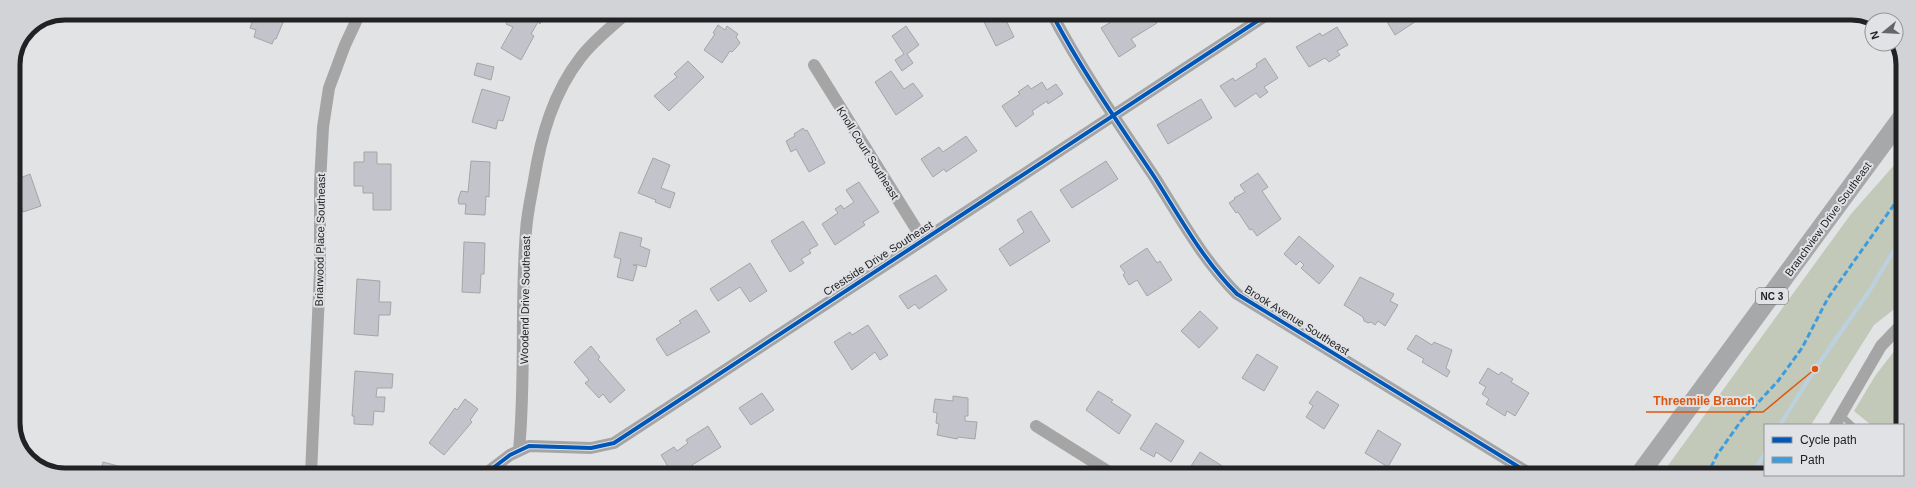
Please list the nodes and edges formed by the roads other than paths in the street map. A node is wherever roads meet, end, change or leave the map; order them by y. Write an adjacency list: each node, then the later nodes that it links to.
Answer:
1 (357, 20): 14 (street, Briarwood Place Southeast)
2 (620, 20): 13 (street, Woodend Drive Southeast)
3 (1055, 20): 6 (street, Brook Avenue Southeast)
4 (1259, 20): 6 (street, Crestside Drive Southeast)
5 (814, 65): 8 (street, Knoll Court Southeast)
6 (1113, 115): 8 (street, Crestside Drive Southeast); 17 (street, Brook Avenue Southeast)
7 (1896, 126): 18 (main road, Branchview Drive Southeast / NC 3)
8 (923, 240): 13 (street, Crestside Drive Southeast)
9 (1896, 330): 10 (street)
10 (1838, 420): 11 (lane)
11 (1849, 424)
12 (1036, 426): 16 (street)
13 (519, 450): 15 (street, Crestside Drive Southeast)
14 (311, 468)
15 (494, 468)
16 (1103, 468)
17 (1521, 468)
18 (1644, 468)

